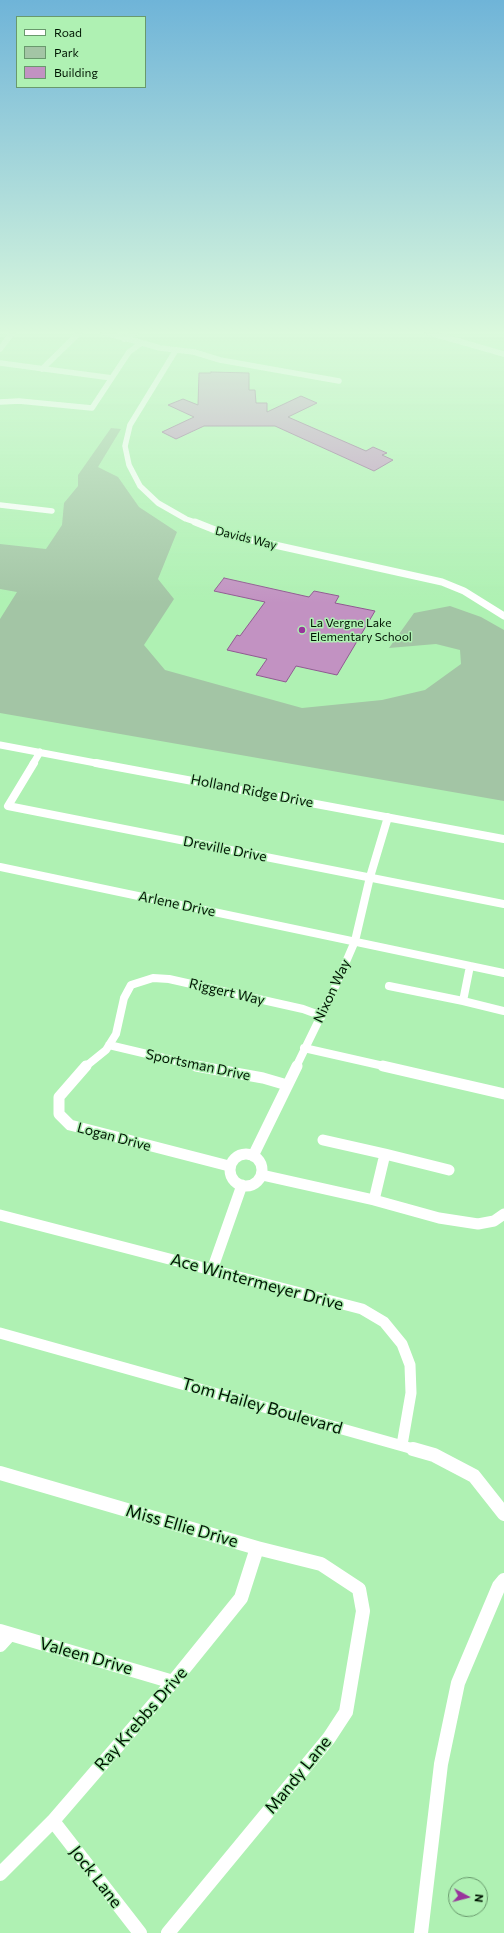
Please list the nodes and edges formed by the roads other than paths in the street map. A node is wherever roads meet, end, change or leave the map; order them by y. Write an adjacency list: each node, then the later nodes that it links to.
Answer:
1 (132, 422): 4 (street, Davids Way)
2 (0, 505): 3 (street)
3 (52, 511)
4 (504, 616)
5 (0, 745): 6 (street, Holland Ridge Drive)
6 (40, 752): 7 (street, Holland Ridge Drive); 10 (street, Dreville Drive)
7 (388, 817): 8 (street, Holland Ridge Drive); 10 (street, Nixon Way)
8 (504, 839)
9 (0, 867): 12 (street, Arlene Drive)
10 (370, 877): 11 (street, Dreville Drive); 12 (street, Nixon Way)
11 (504, 904)
12 (355, 941): 13 (street, Arlene Drive); 19 (street, Nixon Way)
13 (470, 966): 14 (street, Arlene Drive); 17 (street)
14 (504, 974)
15 (132, 986): 19 (street, Riggert Way); 20 (street, Logan Drive)
16 (389, 986): 17 (street)
17 (463, 1002): 18 (street)
18 (504, 1011)
19 (322, 1016): 21 (street, Nixon Way)
20 (109, 1045): 22 (street, Sportsman Drive); 27 (street, Logan Drive)
21 (304, 1048): 22 (street, Nixon Way); 23 (street)
22 (287, 1085): 26 (street, Nixon Way)
23 (504, 1094)
24 (323, 1140): 25 (street)
25 (386, 1154): 28 (street); 31 (street)
26 (253, 1156): 27 (street); 29 (street)
27 (230, 1166): 30 (street)
28 (449, 1170)
29 (262, 1175): 30 (street); 31 (street)
30 (242, 1185): 34 (street)
31 (374, 1200): 32 (street)
32 (504, 1214)
33 (0, 1215): 34 (street, Ace Wintermeyer Drive)
34 (212, 1270): 36 (street, Ace Wintermeyer Drive)
35 (0, 1333): 36 (street, Tom Hailey Boulevard)
36 (402, 1445): 38 (street, Tom Hailey Boulevard)
37 (0, 1473): 39 (street, Miss Ellie Drive)
38 (504, 1514)
39 (257, 1548): 41 (street, Miss Ellie Drive); 44 (street, Ray Krebbs Drive)
40 (504, 1580): 49 (street)
41 (359, 1589): 48 (street, Mandy Lane)
42 (5, 1632): 43 (street); 44 (street, Valeen Drive)
43 (0, 1645)
44 (173, 1682): 45 (street, Ray Krebbs Drive)
45 (53, 1821): 46 (street, Ray Krebbs Drive); 47 (street, Jock Lane)
46 (0, 1874)
47 (140, 1933)
48 (168, 1933)
49 (420, 1933)

